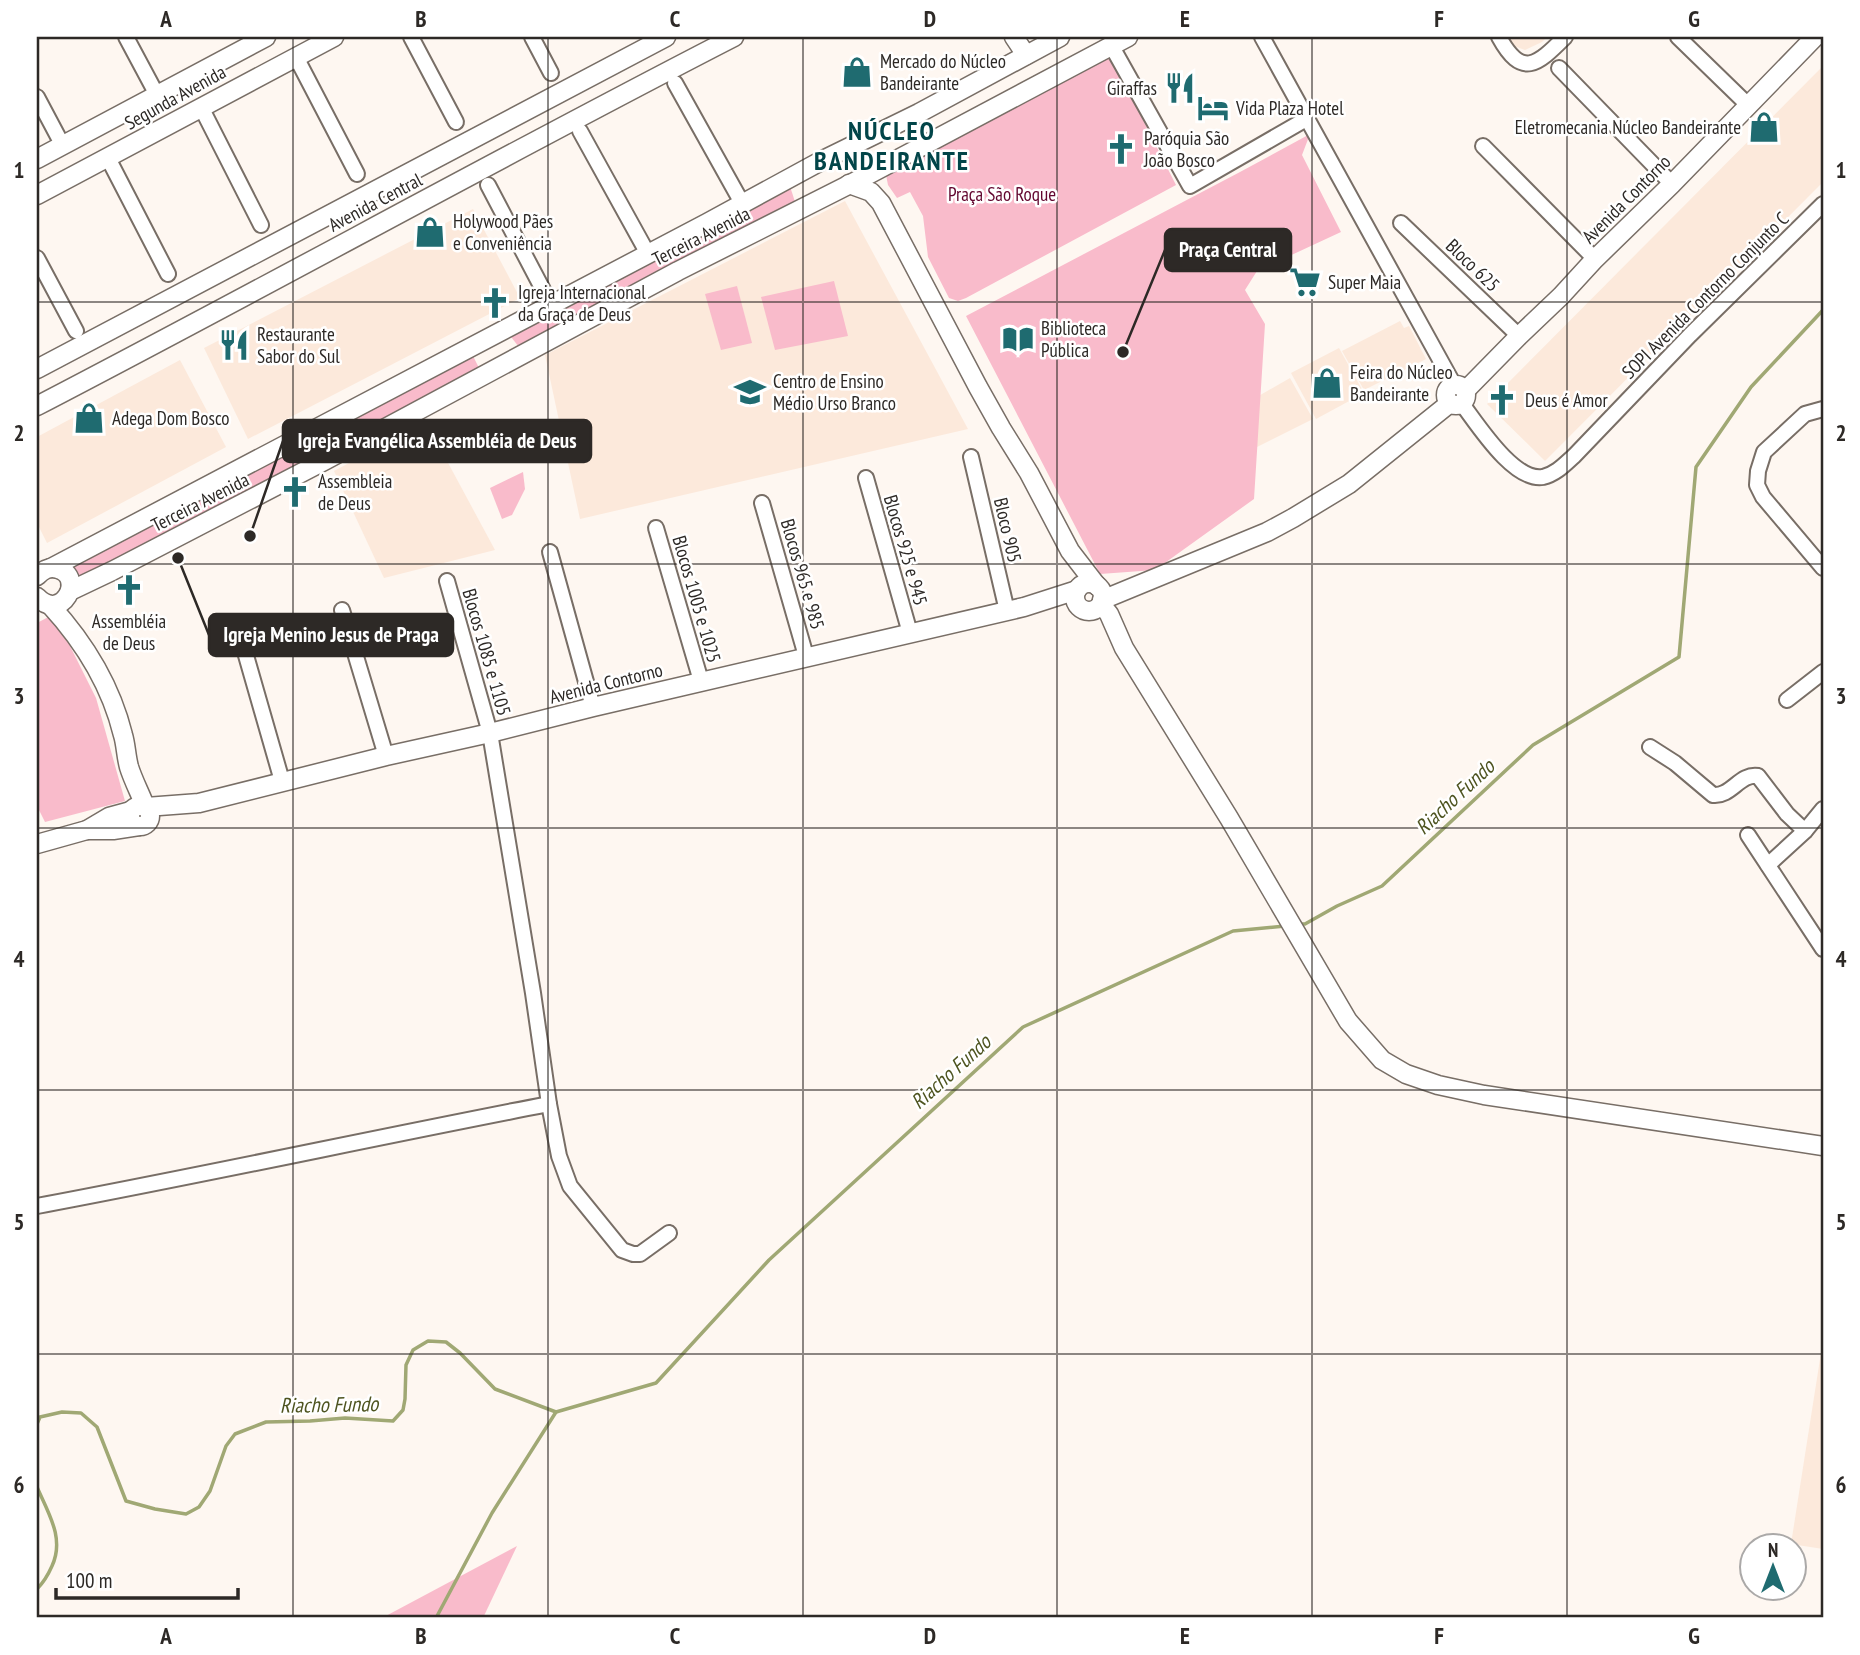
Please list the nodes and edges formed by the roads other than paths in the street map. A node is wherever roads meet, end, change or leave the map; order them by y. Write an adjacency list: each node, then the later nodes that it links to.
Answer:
1 (126, 37): 25 (street)
2 (334, 37): 18 (street, Segunda Avenida)
3 (411, 37): 30 (street)
4 (533, 37): 21 (street)
5 (734, 37): 22 (street, Avenida Central)
6 (1014, 37): 17 (street)
7 (1262, 37): 29 (street, SOPI Avenida Contorno Conjunto C)
8 (1499, 37): 9 (street)
9 (1565, 37)
10 (1678, 37): 27 (street)
11 (1815, 37): 27 (street, Avenida Contorno)
12 (259, 38): 19 (street, Segunda Avenida)
13 (1056, 38): 17 (street, Terceira Avenida)
14 (662, 39): 16 (street, Avenida Central); 22 (street)
15 (1119, 41): 29 (street); 37 (street, Terceira Avenida)
16 (640, 51): 22 (street); 48 (street, Avenida Central)
17 (1026, 55): 36 (street, Terceira Avenida)
18 (296, 57): 24 (street, Segunda Avenida); 38 (street)
19 (211, 66): 23 (street, Segunda Avenida); 24 (street)
20 (1559, 68): 40 (street)
21 (551, 73)
22 (668, 76): 44 (street); 52 (street, Avenida Central)
23 (186, 80): 25 (street, Segunda Avenida); 28 (street)
24 (226, 93): 28 (street, Segunda Avenida)
25 (157, 95): 32 (street, Segunda Avenida)
26 (37, 97): 32 (street)
27 (1749, 106): 40 (street, Avenida Contorno)
28 (201, 107): 34 (street, Segunda Avenida); 50 (street)
29 (1308, 118): 66 (street, SOPI Avenida Contorno Conjunto C)
30 (456, 122)
31 (580, 131): 53 (street)
32 (63, 146): 35 (street, Segunda Avenida)
33 (1483, 146): 56 (street)
34 (108, 158): 43 (street, Segunda Avenida); 57 (street)
35 (37, 159)
36 (821, 161): 39 (street, Terceira Avenida); 42 (street)
37 (880, 169): 42 (street, Terceira Avenida); 45 (street)
38 (358, 174)
39 (788, 179): 44 (street, Terceira Avenida); 46 (street)
40 (1672, 184): 56 (street, Avenida Contorno)
41 (488, 185): 58 (street)
42 (841, 188): 45 (street); 46 (street, Terceira Avenida)
43 (37, 195)
44 (742, 203): 53 (street, Terceira Avenida)
45 (881, 203): 77 (street)
46 (809, 204): 63 (street, Terceira Avenida)
47 (1823, 204): 66 (street, SOPI Avenida Contorno Conjunto C)
48 (325, 216): 51 (street, Avenida Central); 52 (street)
49 (1401, 223): 61 (street, Bloco 625)
50 (261, 225)
51 (292, 234): 55 (street); 64 (street, Avenida Central)
52 (338, 247): 55 (street, Avenida Central)
53 (648, 254): 58 (street, Terceira Avenida)
54 (37, 258): 59 (street)
55 (315, 258): 67 (street, Avenida Central)
56 (1595, 259): 61 (street, Avenida Contorno)
57 (167, 274)
58 (551, 305): 60 (street, Terceira Avenida)
59 (76, 331)
60 (500, 331): 62 (street, Terceira Avenida); 63 (street)
61 (1518, 336): 66 (street, Avenida Contorno)
62 (470, 347): 65 (street); 74 (street, Terceira Avenida)
63 (515, 359): 65 (street, Terceira Avenida)
64 (37, 369)
65 (487, 374): 78 (street, Terceira Avenida)
66 (1458, 396): 77 (street, Avenida Contorno)
67 (37, 405)
68 (1823, 409): 75 (street)
69 (971, 457): 79 (street, Bloco 905)
70 (866, 478): 82 (street, Blocos 925 e 945)
71 (762, 503): 83 (street, Blocos 965 e 985)
72 (656, 528): 85 (street, Blocos 1005 e 1025)
73 (550, 552): 87 (street)
74 (43, 567): 78 (street)
75 (1823, 568)
76 (447, 581): 88 (street, Blocos 1085 e 1105)
77 (1090, 597): 79 (street, Avenida Contorno); 100 (street)
78 (51, 601): 93 (street)
79 (1015, 609): 82 (street, Avenida Contorno)
80 (342, 610): 90 (street)
81 (239, 631): 91 (street)
82 (910, 633): 83 (street, Avenida Contorno)
83 (806, 656): 85 (street, Avenida Contorno)
84 (1823, 672): 86 (street)
85 (701, 681): 87 (street, Avenida Contorno)
86 (1787, 699)
87 (593, 707): 88 (street, Avenida Contorno)
88 (490, 733): 90 (street, Avenida Contorno); 99 (street, Blocos 1085 e 1105)
89 (1650, 747): 94 (street)
90 (386, 756): 91 (street, Avenida Contorno)
91 (282, 781): 93 (street, Avenida Contorno)
92 (1823, 810): 94 (street)
93 (140, 813): 96 (street, Avenida Contorno)
94 (1805, 831): 97 (street)
95 (1748, 835): 97 (street)
96 (37, 844)
97 (1768, 865): 98 (street)
98 (1823, 949)
99 (549, 1104): 101 (street); 102 (street, Blocos 1085 e 1105)
100 (1823, 1146)
101 (37, 1206)
102 (669, 1233)

